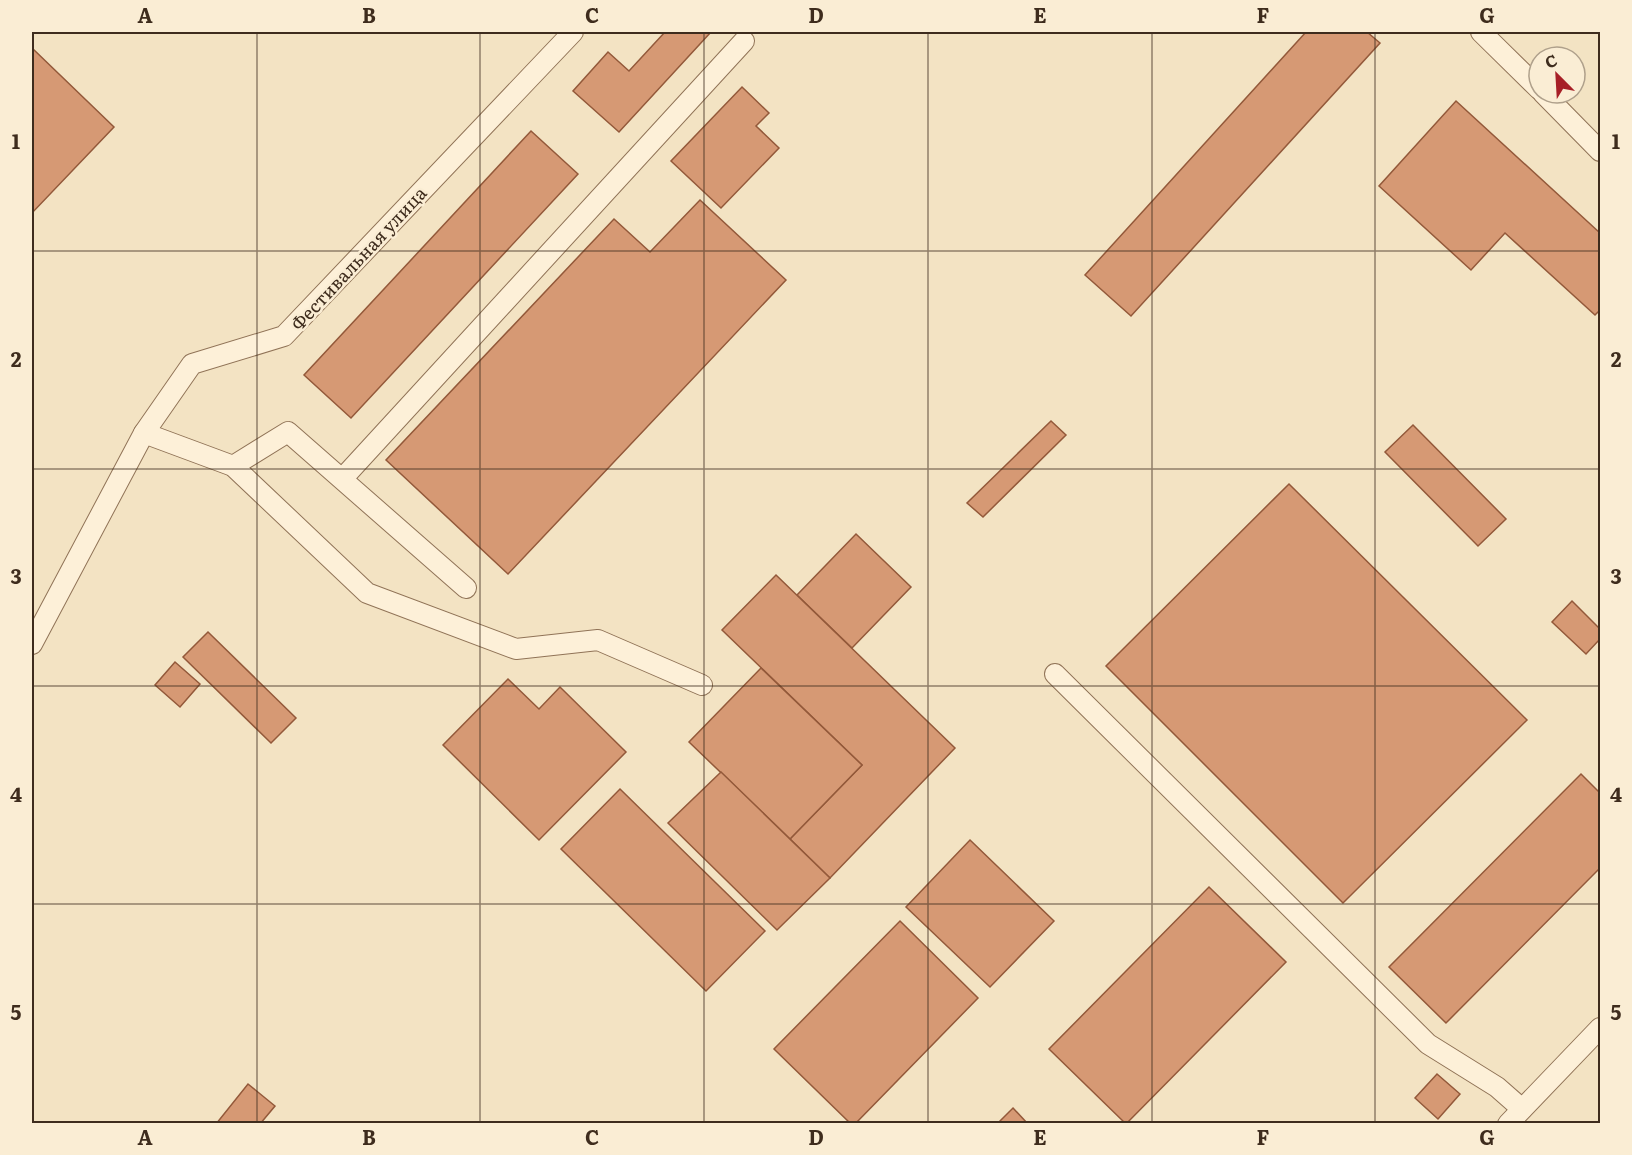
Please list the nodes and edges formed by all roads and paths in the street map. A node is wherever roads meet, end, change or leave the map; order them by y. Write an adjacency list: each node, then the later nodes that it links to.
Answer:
1 (573, 32): 7 (lane, Фестивальная улица)
2 (1481, 32): 4 (lane)
3 (744, 41): 9 (lane)
4 (1527, 77)
5 (1555, 105): 6 (lane)
6 (1600, 151)
7 (144, 433): 8 (lane); 11 (lane, Фестивальная улица)
8 (233, 466): 9 (lane); 13 (lane)
9 (343, 478): 10 (lane)
10 (466, 588)
11 (32, 645)
12 (1055, 674): 15 (lane)
13 (702, 685)
14 (1600, 1028): 15 (lane)
15 (1515, 1116)

